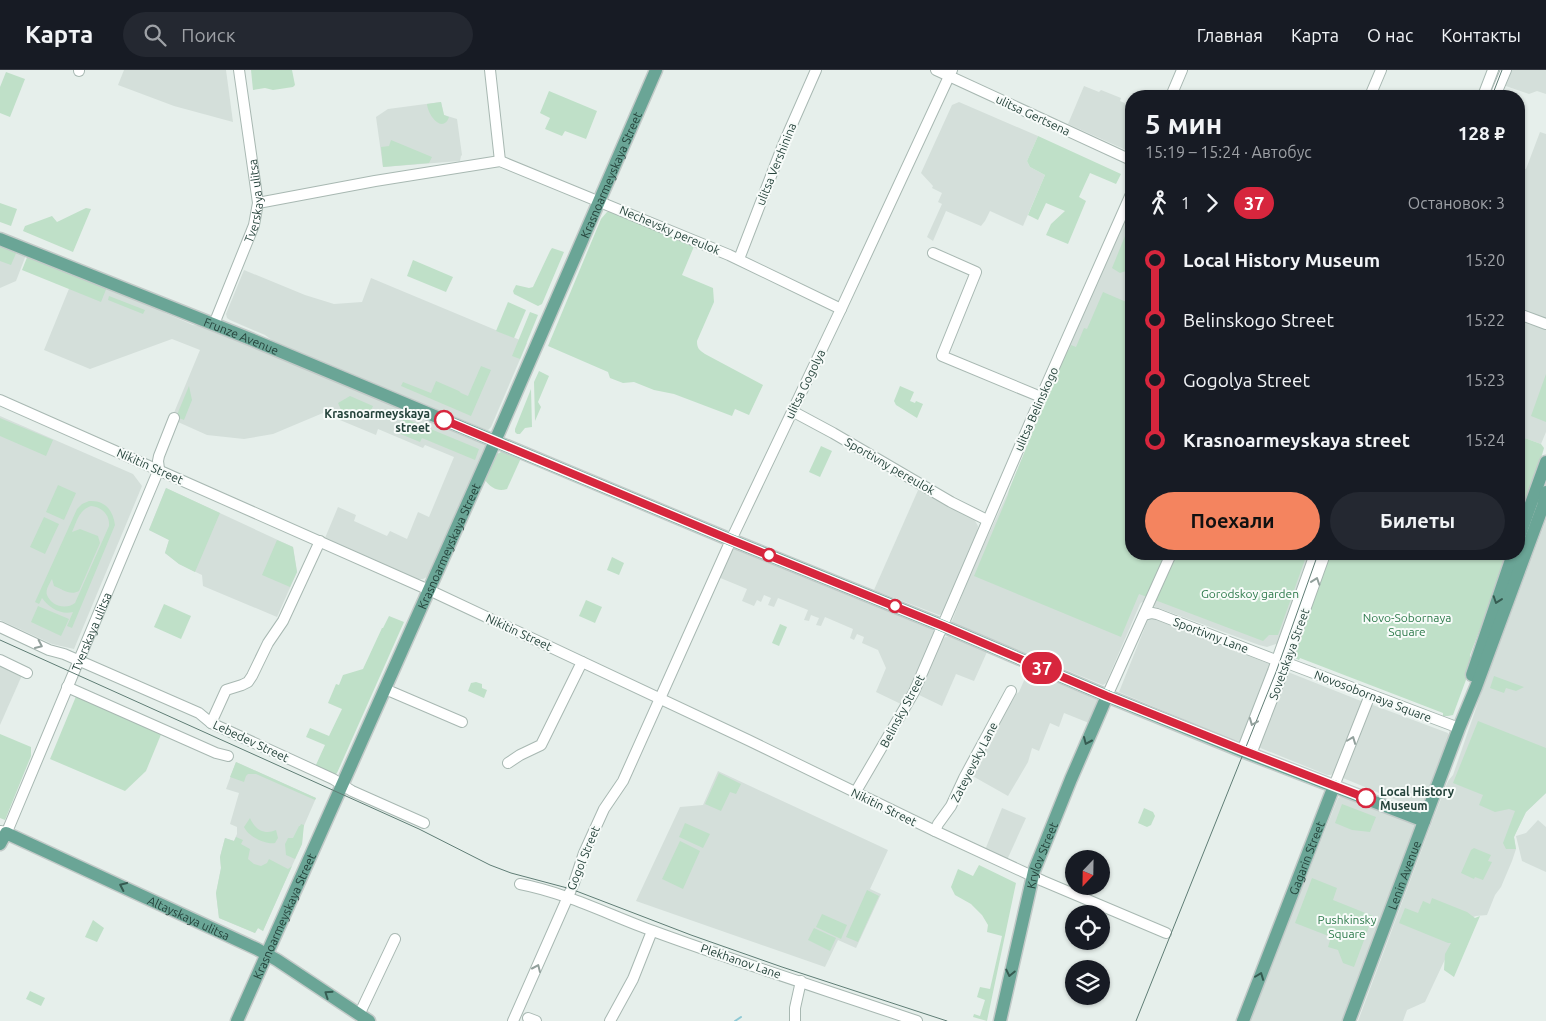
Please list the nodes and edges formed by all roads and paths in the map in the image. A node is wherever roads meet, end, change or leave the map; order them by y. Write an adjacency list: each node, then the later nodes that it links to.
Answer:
1 (239, 70): 18 (street, Tverskaya ulitsa)
2 (490, 70): 16 (street)
3 (656, 70): 17 (main road, Krasnoarmeyskaya Street)
4 (816, 70): 22 (street, ulitsa Vershinina)
5 (936, 70): 10 (street, ulitsa Gertsena)
6 (1182, 70): 11 (street)
7 (1381, 70): 12 (street)
8 (1493, 70): 13 (street)
9 (1506, 70): 14 (street)
10 (950, 73): 15 (street, ulitsa Gertsena); 23 (street, ulitsa Gogolya)
11 (1174, 90)
12 (1373, 90)
13 (1485, 90)
14 (1498, 90)
15 (1125, 157)
16 (500, 161): 17 (street, Nechevsky pereulok); 18 (street)
17 (598, 201): 22 (street, Nechevsky pereulok); 31 (main road, Krasnoarmeyskaya Street)
18 (258, 203): 25 (street, Tverskaya ulitsa)
19 (1125, 208): 27 (street, ulitsa Belinskogo)
20 (0, 239): 25 (main road, Frunze Avenue)
21 (933, 253): 27 (street)
22 (739, 260): 23 (street, Nechevsky pereulok)
23 (841, 309): 29 (street, ulitsa Gogolya)
24 (1525, 316): 26 (street)
25 (214, 324): 31 (main road, Frunze Avenue)
26 (1546, 324)
27 (1041, 397): 38 (street, ulitsa Belinskogo)
28 (0, 400): 33 (street, Nikitin Street)
29 (792, 412): 38 (street, Sportivny pereulok); 39 (street, ulitsa Gogolya)
30 (174, 418): 33 (street, Tverskaya ulitsa)
31 (495, 441): 39 (main road, Frunze Avenue); 47 (main road, Krasnoarmeyskaya Street)
32 (1546, 462): 35 (main road)
33 (159, 469): 40 (street, Nikitin Street); 52 (street, Tverskaya ulitsa)
34 (1546, 492): 36 (main road, Lenin Avenue)
35 (1531, 501): 36 (main road); 37 (main road)
36 (1545, 507): 41 (main road, Lenin Avenue)
37 (1525, 519)
38 (987, 520): 49 (street, ulitsa Belinskogo)
39 (731, 540): 49 (main road, Frunze Avenue); 61 (street, ulitsa Gogolya)
40 (320, 541): 47 (street, Nikitin Street); 62 (street)
41 (1525, 559)
42 (1168, 560): 48 (street)
43 (1313, 560): 54 (street, Sovetskaya Street)
44 (1324, 560): 54 (street, Sovetskaya Street, one-way to 44)
45 (1511, 560): 64 (main road, Lenin Avenue, one-way to 64)
46 (1525, 560): 64 (main road, Lenin Avenue)
47 (430, 590): 53 (street, Nikitin Street); 57 (main road, Krasnoarmeyskaya Street)
48 (1144, 615): 54 (street, Sportivny Lane); 60 (street)
49 (943, 626): 60 (main road, Frunze Avenue); 70 (street, Belinsky Street)
50 (0, 627): 52 (street, Lebedev Street, one-way to 52)
51 (0, 660): 55 (street)
52 (78, 660): 56 (street, Tverskaya ulitsa); 62 (street, Lebedev Street)
53 (582, 662): 61 (street, Nikitin Street); 67 (street)
54 (1282, 662): 59 (street, Novosobornaya Square); 65 (street, Sovetskaya Street)
55 (27, 673)
56 (67, 686): 66 (street, Lebedev Street); 74 (street, Tverskaya ulitsa)
57 (385, 689): 63 (street); 68 (main road, Krasnoarmeyskaya Street)
58 (1011, 691): 73 (street, Zateyevsky Lane)
59 (1370, 695): 64 (street, Novosobornaya Square); 69 (street, Gagarin Street, one-way to 59)
60 (1107, 696): 65 (main road); 75 (main road, Krylov Street, one-way to 75)
61 (660, 699): 70 (street, Nikitin Street); 77 (street, Gogol Street)
62 (211, 722): 68 (street, Lebedev Street)
63 (462, 722)
64 (1459, 728): 71 (main road, Lenin Avenue)
65 (1246, 752): 69 (main road)
66 (228, 756)
67 (508, 763)
68 (342, 785): 72 (street, Lebedev Street); 81 (main road, Krasnoarmeyskaya Street)
69 (1334, 786): 71 (main road); 90 (main road, Gagarin Street, one-way to 69)
70 (855, 793): 73 (street, Nikitin Street)
71 (1424, 821): 91 (main road, Lenin Avenue)
72 (424, 822)
73 (935, 831): 75 (street, Nikitin Street)
74 (2, 836): 81 (main road, Altayskaya ulitsa, one-way to 74)
75 (1033, 876): 79 (street, Nikitin Street); 89 (main road, Krylov Street, one-way to 89)
76 (520, 884): 77 (street)
77 (567, 896): 78 (street, Plekhanov Lane); 85 (street, Gogol Street, one-way to 77)
78 (652, 931): 82 (street, Plekhanov Lane); 86 (street)
79 (1166, 933)
80 (395, 939): 83 (street)
81 (267, 954): 83 (main road, Altayskaya ulitsa, one-way to 81); 84 (main road, Krasnoarmeyskaya Street)
82 (801, 981): 87 (street); 88 (street, Plekhanov Lane)
83 (364, 1018)
84 (237, 1021)
85 (513, 1021)
86 (610, 1021)
87 (795, 1021)
88 (916, 1021)
89 (1000, 1021)
90 (1243, 1021)
91 (1349, 1021)

